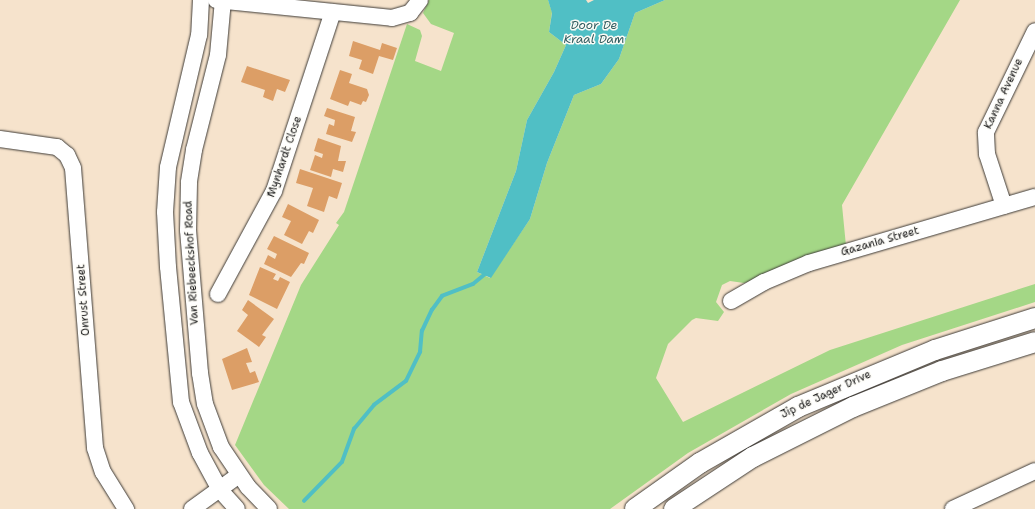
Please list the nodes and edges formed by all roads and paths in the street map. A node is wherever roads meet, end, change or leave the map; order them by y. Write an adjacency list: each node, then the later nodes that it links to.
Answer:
1 (201, 0): 15 (street, Van Riebeeckshof Road)
2 (220, 0): 4 (street); 14 (street, Van Riebeeckshof Road)
3 (420, 0): 4 (street)
4 (333, 12): 9 (street, Mynhardt Close)
5 (1035, 31): 8 (street, Kanna Avenue)
6 (0, 139): 16 (street, Onrust Street)
7 (1035, 197): 8 (street, Gazania Street)
8 (1004, 206): 10 (street, Gazania Street)
9 (218, 294)
10 (731, 301)
11 (1035, 318): 20 (main road, Jip de Jager Drive)
12 (1035, 342): 21 (main road, Jip de Jager Drive)
13 (1035, 471): 22 (street)
14 (239, 475): 15 (street); 19 (street, Van Riebeeckshof Road)
15 (220, 490): 17 (street); 18 (street, Van Riebeeckshof Road)
16 (126, 509)
17 (192, 509)
18 (237, 509)
19 (269, 509)
20 (635, 509)
21 (674, 509)
22 (953, 509)

